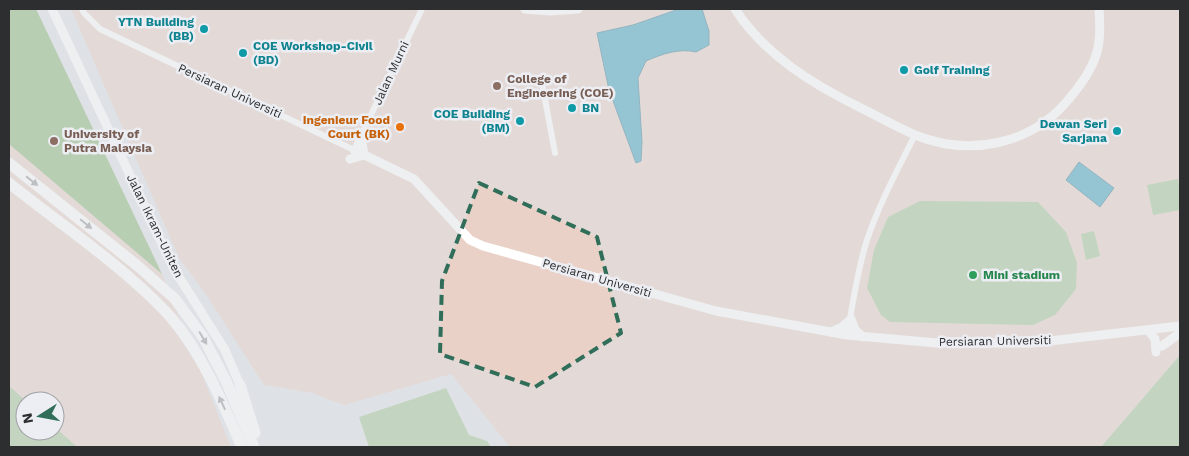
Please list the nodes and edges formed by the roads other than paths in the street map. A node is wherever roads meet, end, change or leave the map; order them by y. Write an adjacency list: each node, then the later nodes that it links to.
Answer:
1 (52, 9): 24 (street, Jalan Ikram-Uniten)
2 (82, 9): 11 (street, Persiaran Universiti)
3 (422, 9): 10 (street, Jalan Murni)
4 (525, 9): 5 (street)
5 (578, 9)
6 (735, 9): 9 (street)
7 (1099, 9): 9 (street)
8 (542, 83): 12 (street)
9 (915, 135): 17 (street)
10 (360, 136): 11 (street, Jalan Murni); 13 (street)
11 (354, 150): 13 (street, Persiaran Universiti)
12 (555, 153)
13 (364, 154): 14 (street); 21 (street, Persiaran Universiti)
14 (350, 159)
15 (11, 164): 26 (highway, one-way to 26)
16 (9, 184): 25 (highway, one-way to 16)
17 (851, 319): 21 (street); 22 (street); 23 (street)
18 (1180, 326): 19 (street, Persiaran Universiti)
19 (1148, 330): 20 (street); 23 (street, Persiaran Universiti)
20 (1180, 332)
21 (831, 333): 22 (street, Persiaran Universiti)
22 (847, 336): 23 (street, Persiaran Universiti)
23 (863, 337)
24 (240, 385): 27 (highway)
25 (242, 447)
26 (254, 447)
27 (258, 447)

